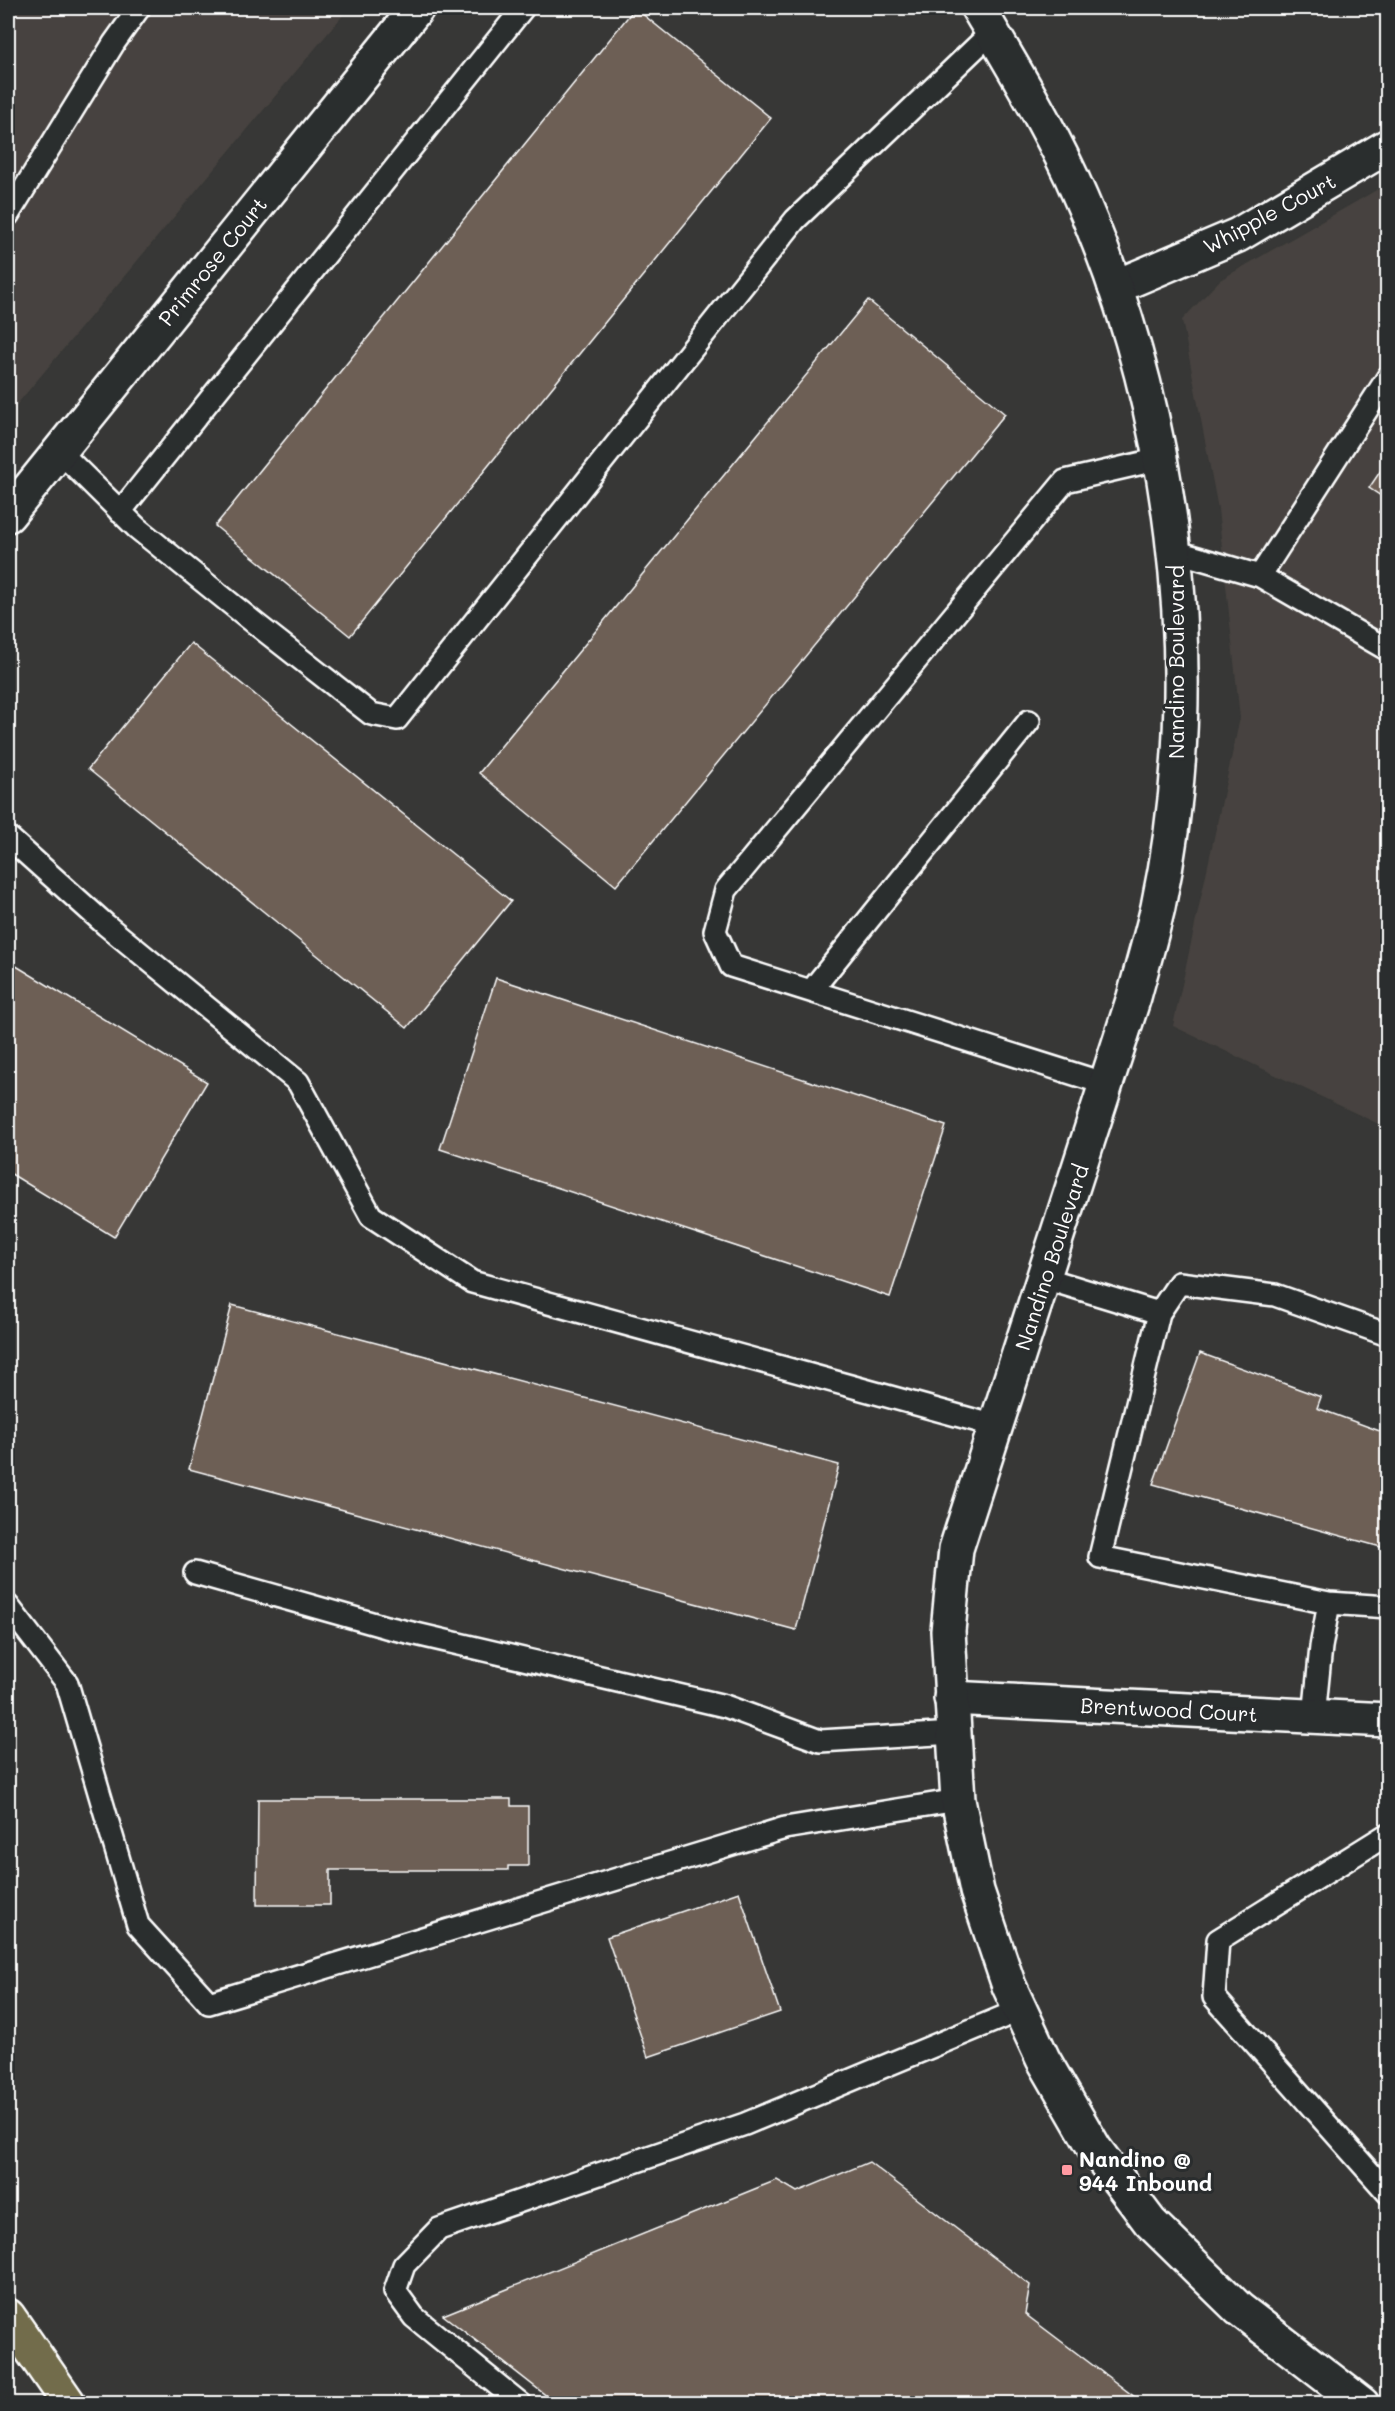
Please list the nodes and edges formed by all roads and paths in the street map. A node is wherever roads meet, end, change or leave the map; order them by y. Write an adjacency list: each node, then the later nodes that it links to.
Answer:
1 (140, 8): 6 (lane)
2 (417, 8): 9 (street, Primrose Court)
3 (523, 8): 11 (lane)
4 (985, 20): 7 (street, Nandino Boulevard); 11 (lane)
5 (1388, 146): 7 (street, Whipple Court)
6 (8, 215)
7 (1115, 287): 10 (street, Nandino Boulevard)
8 (1388, 376): 14 (lane)
9 (59, 451): 11 (lane); 12 (street, Primrose Court)
10 (1160, 459): 13 (street, Nandino Boulevard); 18 (lane)
11 (120, 512)
12 (8, 515)
13 (1174, 550): 14 (lane); 19 (street, Nandino Boulevard)
14 (1260, 576): 15 (lane)
15 (1388, 650)
16 (1029, 721): 18 (lane)
17 (8, 837): 23 (lane)
18 (811, 991): 19 (lane)
19 (1106, 1084): 20 (street, Nandino Boulevard)
20 (1044, 1278): 21 (lane); 23 (street, Nandino Boulevard)
21 (1159, 1313): 22 (lane); 25 (lane)
22 (1388, 1335)
23 (996, 1425): 28 (street, Nandino Boulevard)
24 (195, 1573): 31 (lane)
25 (1329, 1603): 27 (lane); 29 (lane)
26 (8, 1606): 32 (lane)
27 (1388, 1606)
28 (951, 1698): 29 (street, Brentwood Court); 31 (street, Nandino Boulevard)
29 (1314, 1717): 30 (street, Brentwood Court)
30 (1388, 1720)
31 (954, 1733): 32 (street, Nandino Boulevard)
32 (958, 1800): 34 (street, Nandino Boulevard)
33 (1388, 1834): 35 (lane)
34 (1020, 2010): 38 (lane); 39 (street, Nandino Boulevard)
35 (1388, 2193)
36 (8, 2316): 37 (highway)
37 (69, 2403)
38 (520, 2403)
39 (1362, 2403)

